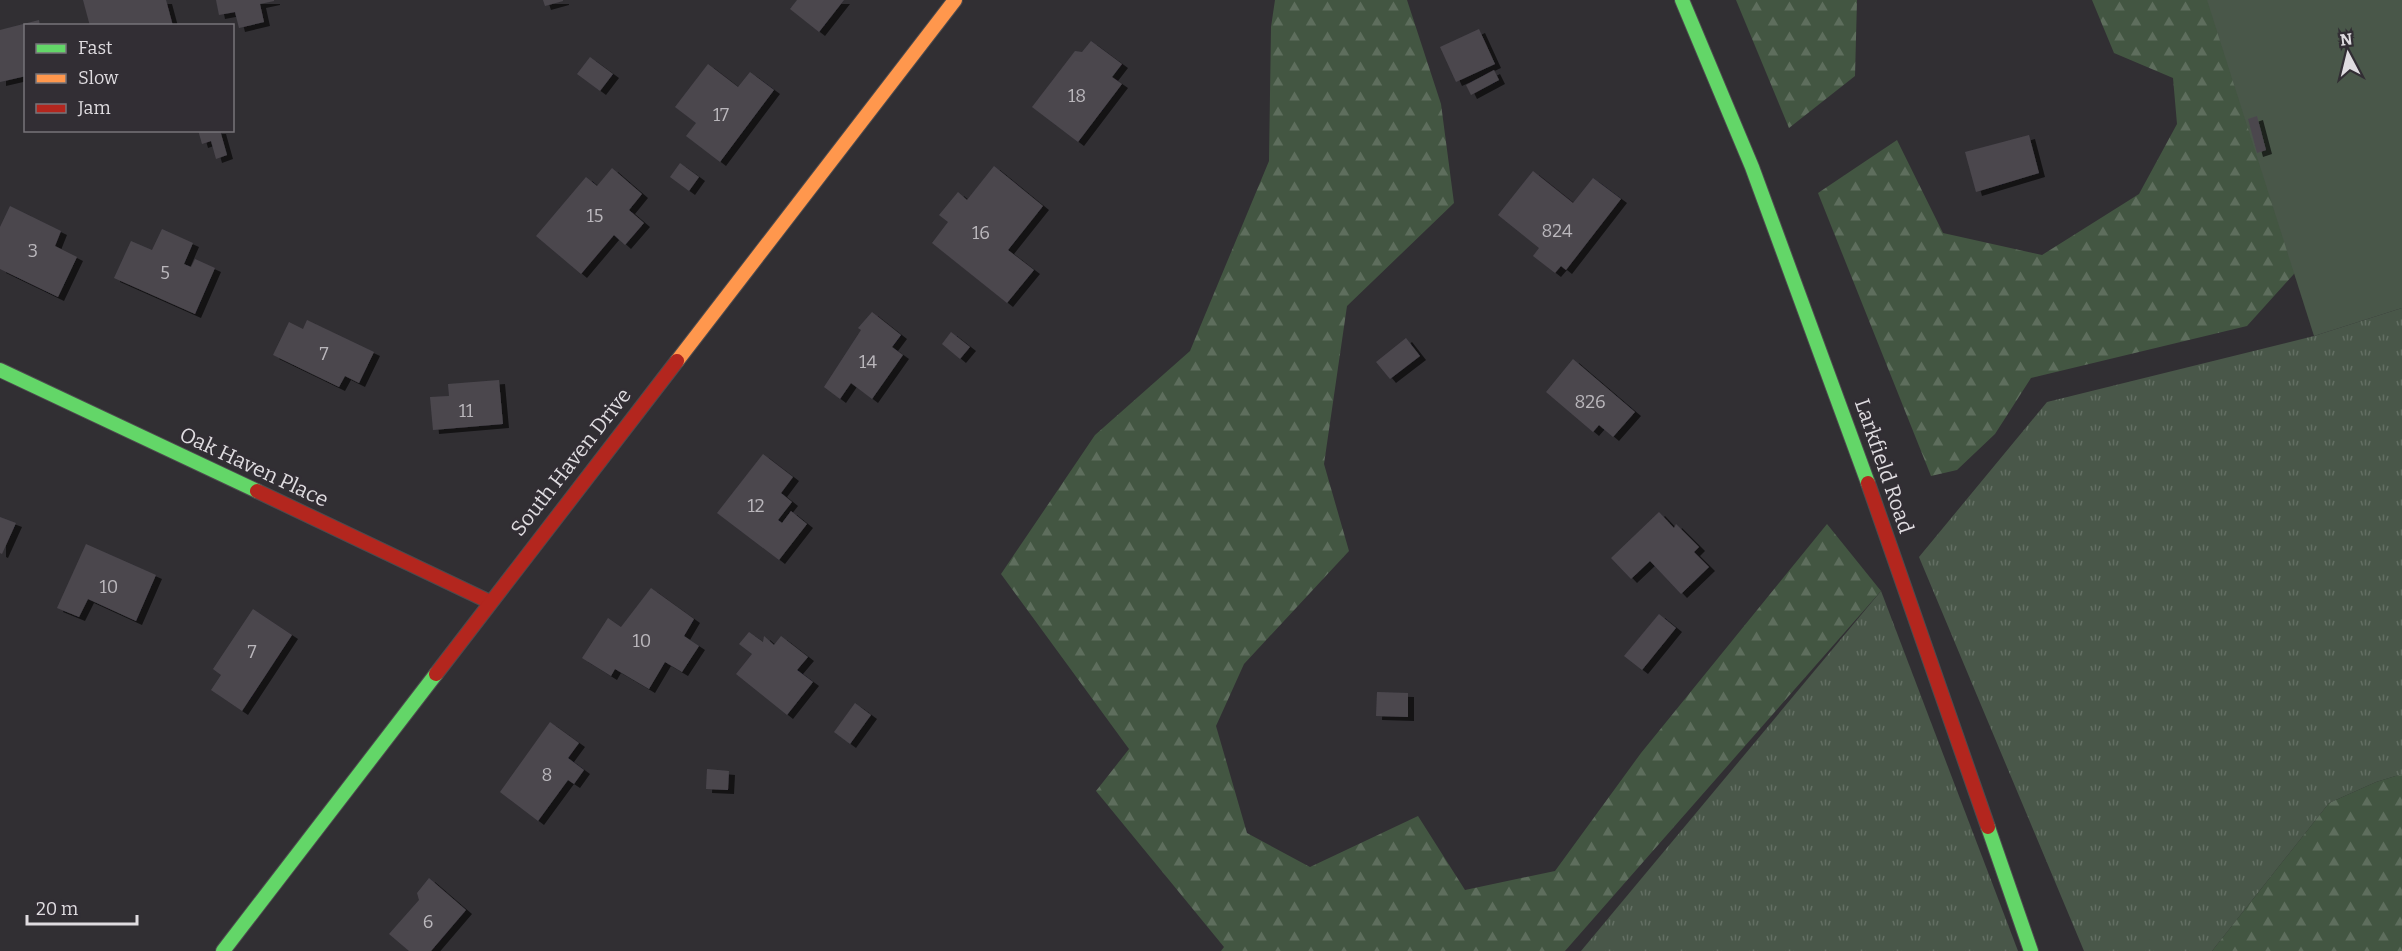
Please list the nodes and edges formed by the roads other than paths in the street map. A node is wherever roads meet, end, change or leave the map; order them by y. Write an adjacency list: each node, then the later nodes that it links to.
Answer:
1 (955, 0): 4 (street, South Haven Drive)
2 (1682, 0): 6 (street, Larkfield Road)
3 (0, 370): 4 (street, Oak Haven Place)
4 (490, 602): 5 (street, South Haven Drive)
5 (223, 951)
6 (2031, 951)

